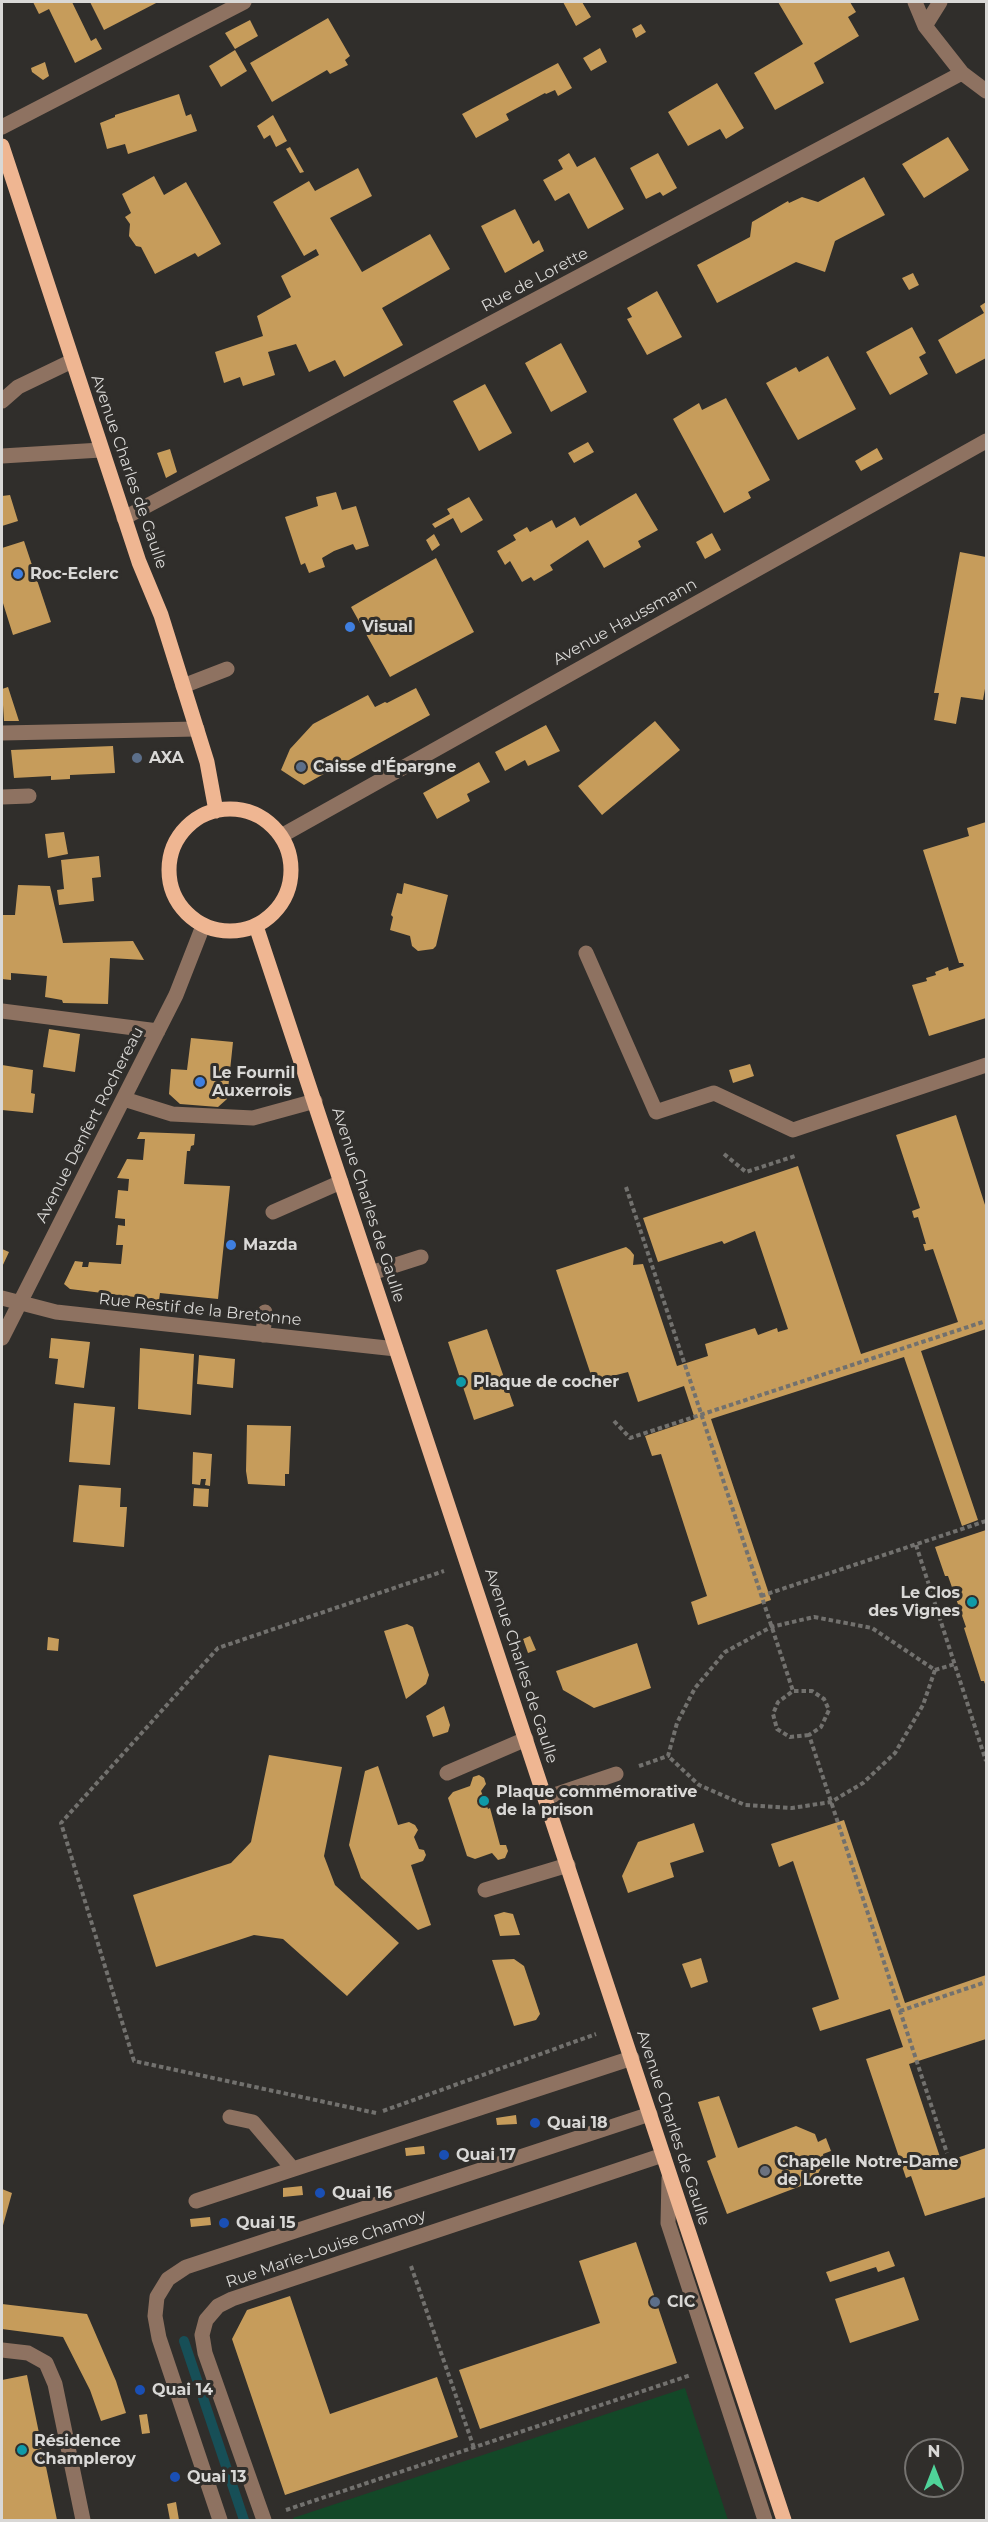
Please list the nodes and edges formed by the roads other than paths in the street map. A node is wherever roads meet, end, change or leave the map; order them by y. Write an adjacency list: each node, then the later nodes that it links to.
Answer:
1 (244, 2): 7 (street)
2 (915, 2): 4 (street)
3 (940, 2): 4 (street)
4 (925, 26): 5 (street)
5 (962, 73): 6 (street); 15 (street, Rue de Lorette)
6 (987, 91)
7 (2, 127)
8 (2, 146): 9 (main road, Avenue Charles de Gaulle)
9 (6, 176): 10 (main road, Avenue Charles de Gaulle)
10 (72, 361): 11 (street); 13 (main road, Avenue Charles de Gaulle)
11 (2, 401)
12 (987, 441): 23 (street, Avenue Haussmann)
13 (101, 450): 14 (street); 15 (main road, Avenue Charles de Gaulle)
14 (2, 456)
15 (124, 518): 17 (main road, Avenue Charles de Gaulle)
16 (227, 669): 17 (street)
17 (183, 686): 18 (main road, Avenue Charles de Gaulle)
18 (197, 729): 19 (street); 22 (main road, Avenue Charles de Gaulle)
19 (2, 733)
20 (29, 796): 21 (street)
21 (2, 797)
22 (216, 811): 23 (main road); 24 (main road)
23 (281, 836): 25 (main road)
24 (203, 926): 25 (main road); 28 (street, Avenue Denfert Rochereau)
25 (256, 926): 31 (main road, Avenue Charles de Gaulle)
26 (586, 953): 29 (street)
27 (2, 1011): 28 (street)
28 (158, 1031): 30 (street, Avenue Denfert Rochereau)
29 (987, 1065)
30 (124, 1100): 31 (street); 37 (street, Avenue Denfert Rochereau)
31 (315, 1101): 32 (main road, Avenue Charles de Gaulle)
32 (341, 1182): 33 (street); 35 (main road, Avenue Charles de Gaulle)
33 (273, 1212)
34 (421, 1257): 35 (street)
35 (371, 1273): 41 (main road, Avenue Charles de Gaulle)
36 (2, 1298): 37 (street, Rue Restif de la Bretonne)
37 (20, 1302): 39 (street, Rue Restif de la Bretonne); 40 (street, Avenue Denfert Rochereau)
38 (264, 1312): 39 (street)
39 (263, 1335): 41 (street, Rue Restif de la Bretonne)
40 (2, 1338)
41 (396, 1349): 42 (main road, Avenue Charles de Gaulle)
42 (526, 1739): 43 (street); 45 (main road, Avenue Charles de Gaulle)
43 (447, 1773)
44 (616, 1774): 45 (street)
45 (545, 1798): 46 (main road, Avenue Charles de Gaulle)
46 (568, 1865): 47 (street); 48 (main road, Avenue Charles de Gaulle)
47 (485, 1890)
48 (632, 2058): 49 (main road, Avenue Charles de Gaulle); 52 (street)
49 (650, 2114): 51 (main road, Avenue Charles de Gaulle); 58 (street)
50 (230, 2117): 52 (street)
51 (663, 2155): 53 (main road, Avenue Charles de Gaulle); 56 (street, Rue Marie-Louise Chamoy)
52 (293, 2169): 54 (street)
53 (669, 2175): 59 (street); 60 (main road, Avenue Charles de Gaulle)
54 (196, 2201)
55 (2, 2350): 57 (street)
56 (263, 2519)
57 (83, 2520)
58 (220, 2520)
59 (765, 2520)
60 (784, 2520)

